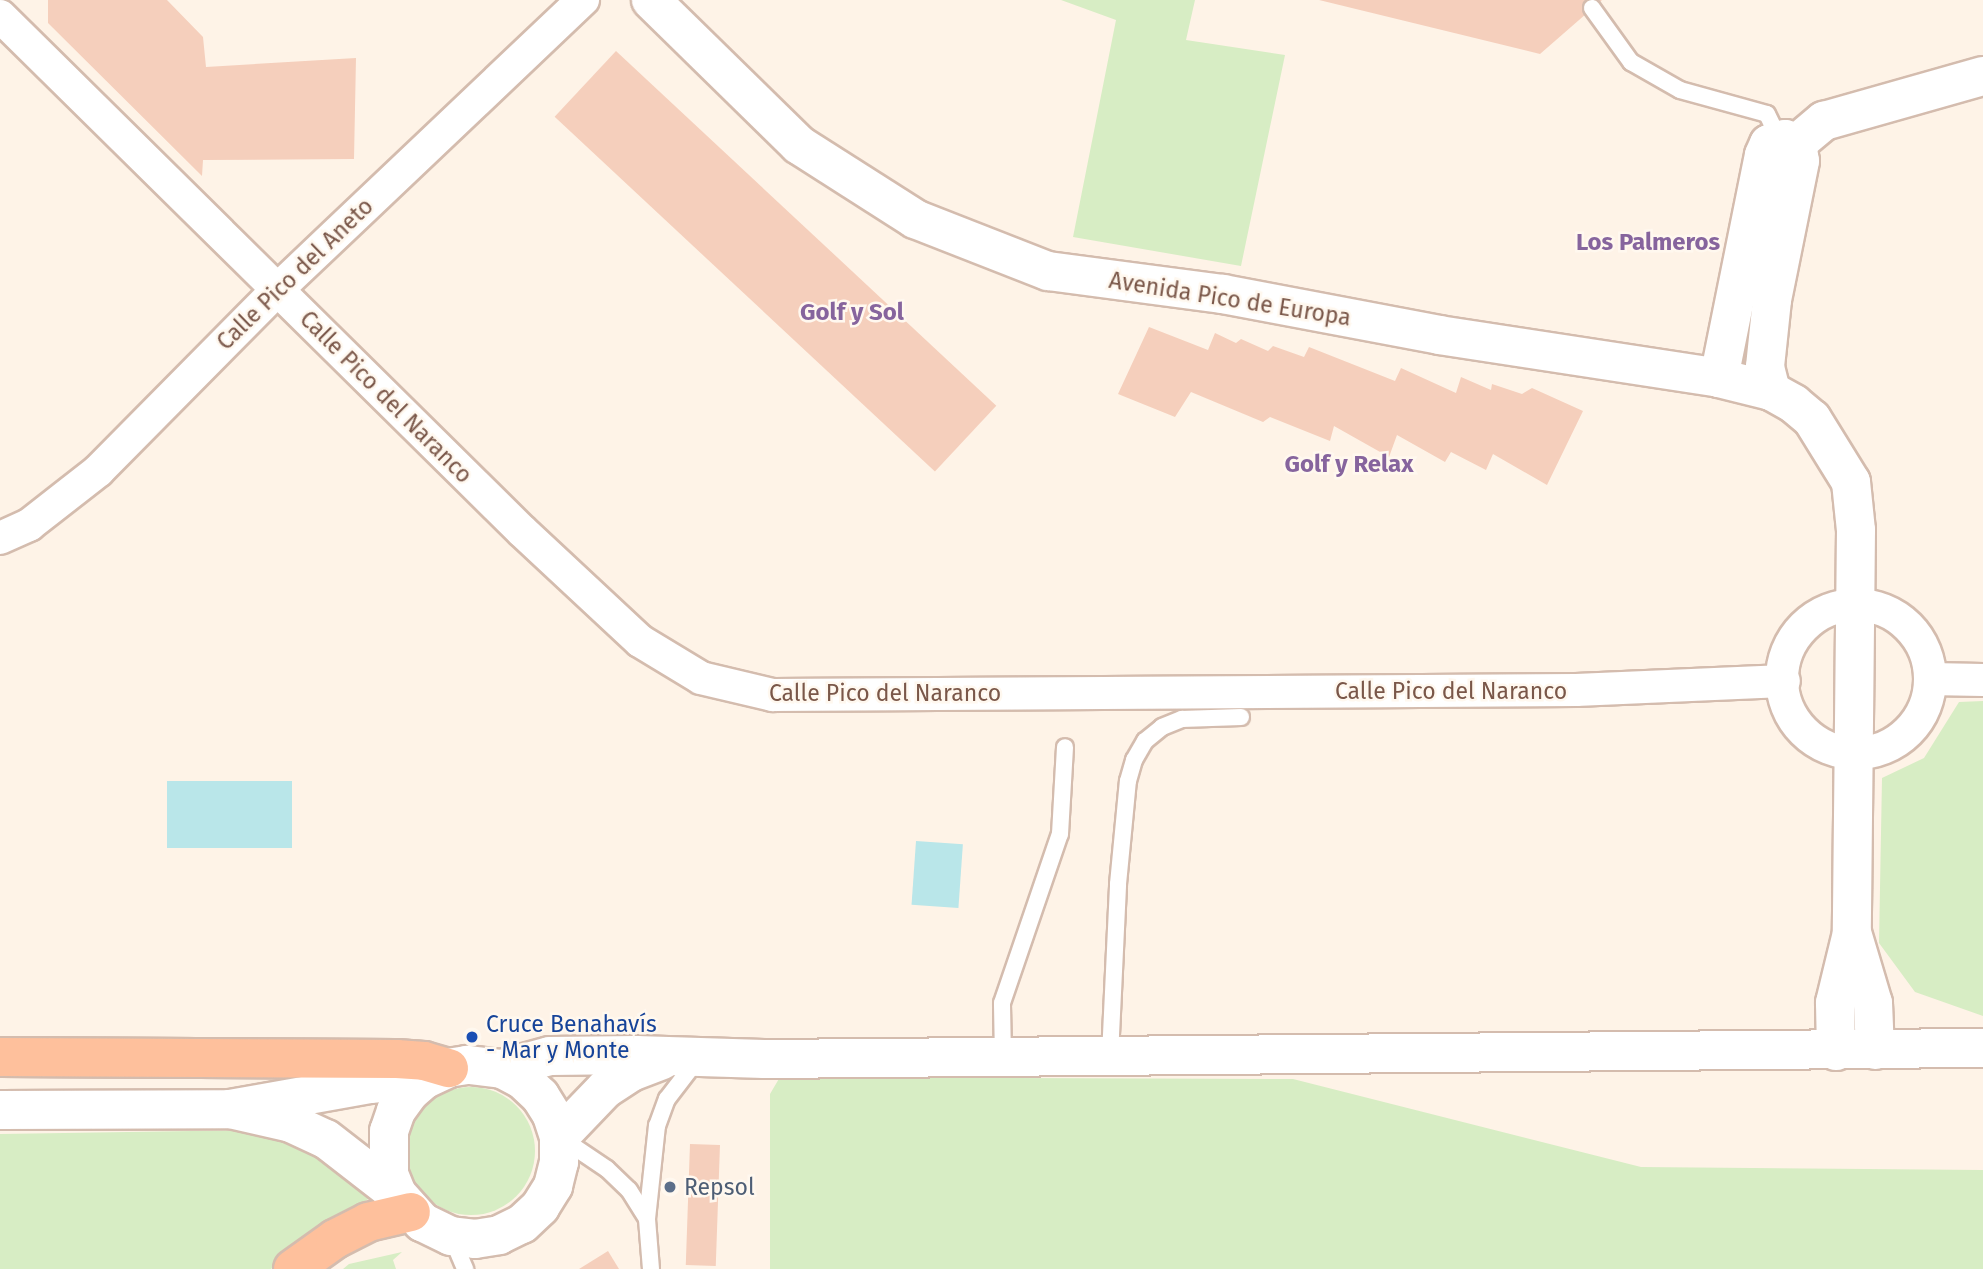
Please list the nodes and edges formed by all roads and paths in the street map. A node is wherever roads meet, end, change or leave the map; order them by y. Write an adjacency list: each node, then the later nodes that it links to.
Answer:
1 (583, 0): 7 (street, Calle Pico del Aneto)
2 (651, 0): 8 (street, Avenida Pico de Europa)
3 (1592, 8): 6 (lane)
4 (0, 16): 7 (street, Calle Pico del Naranco)
5 (1983, 76): 6 (street)
6 (1787, 142): 8 (street); 9 (street)
7 (277, 290): 10 (street, Calle Pico del Aneto); 14 (street, Calle Pico del Naranco)
8 (1719, 378): 9 (street, Avenida Pico de Europa)
9 (1770, 391): 11 (street, Avenida Pico de Europa)
10 (0, 538)
11 (1857, 604): 12 (street); 14 (street); 17 (street)
12 (1930, 679): 13 (street); 17 (street)
13 (1983, 680)
14 (1784, 681): 17 (street)
15 (1241, 717): 22 (lane)
16 (1065, 747): 25 (lane)
17 (1856, 754): 18 (street)
18 (1852, 933): 20 (street); 21 (street)
19 (1983, 1048): 20 (street)
20 (1875, 1050): 21 (street)
21 (1836, 1051): 22 (street)
22 (1110, 1056): 25 (street)
23 (0, 1057): 27 (highway)
24 (684, 1057): 25 (street); 26 (street); 30 (street); 32 (lane)
25 (1003, 1057)
26 (502, 1069): 27 (street); 30 (street)
27 (437, 1074): 28 (street); 31 (street)
28 (230, 1109): 29 (street); 31 (street)
29 (0, 1110)
30 (559, 1138): 32 (lane); 33 (street)
31 (404, 1203): 33 (street); 34 (highway)
32 (647, 1219): 35 (lane)
33 (458, 1252)
34 (293, 1269)
35 (651, 1269)

